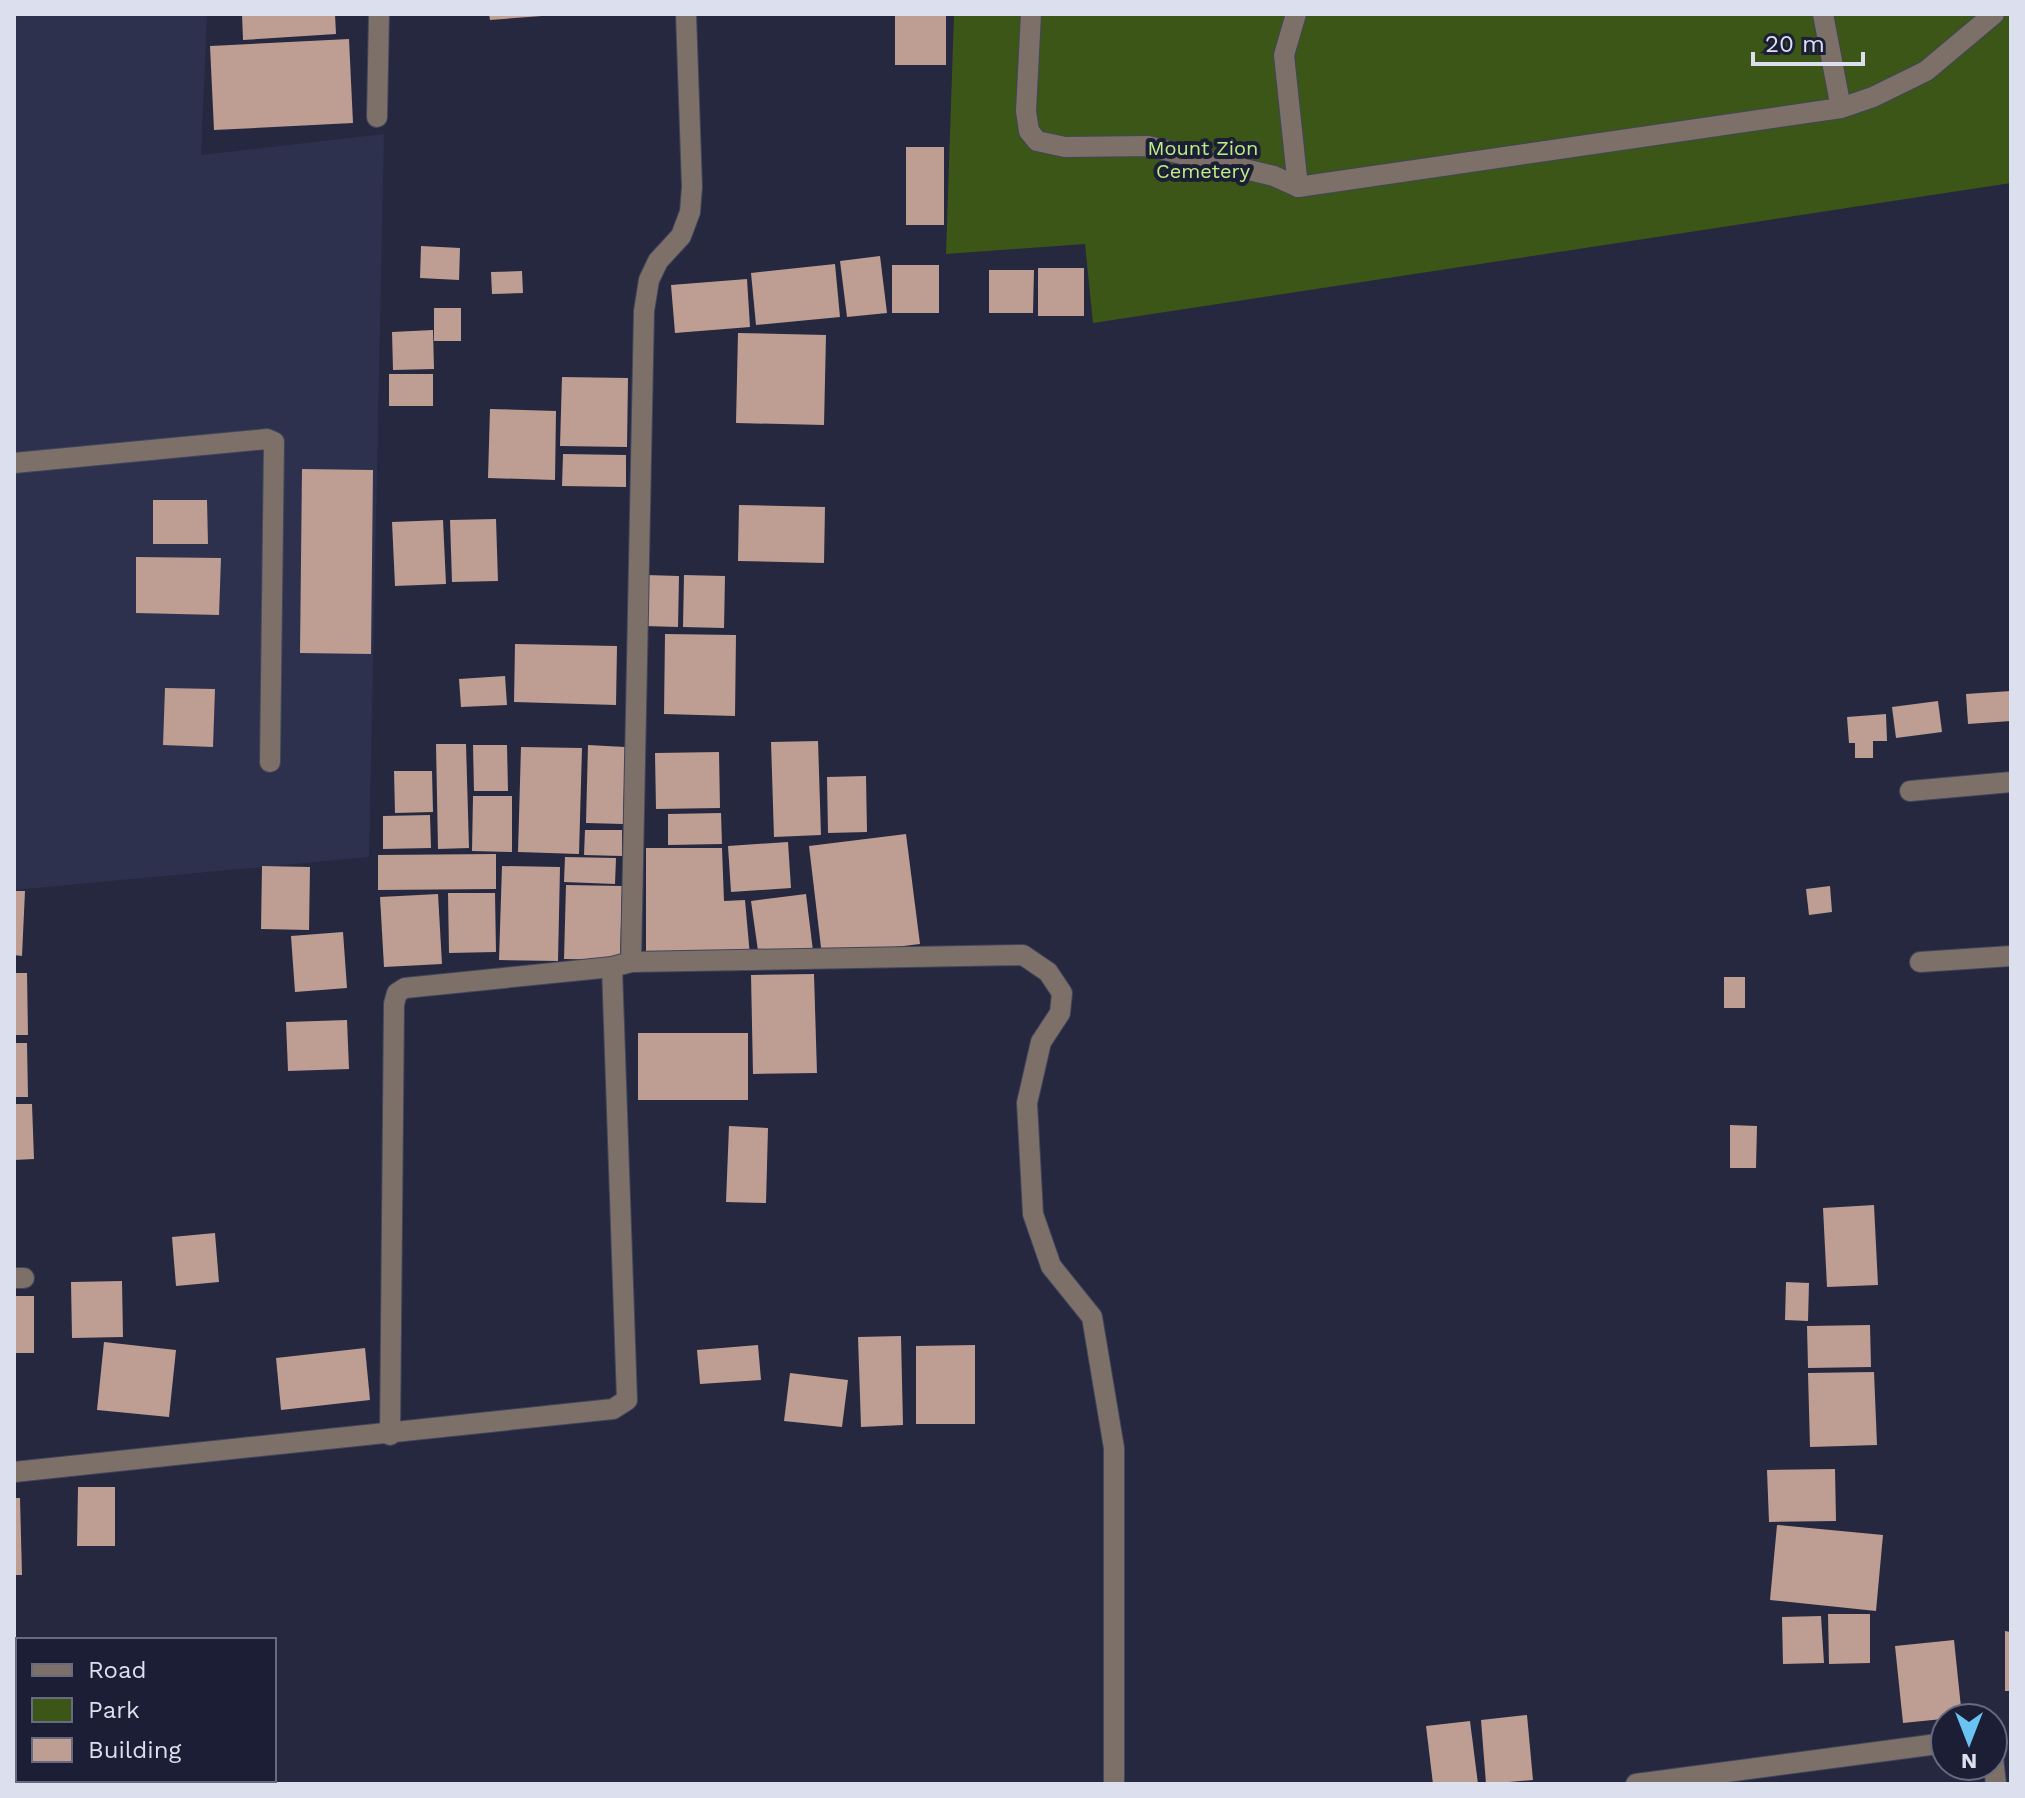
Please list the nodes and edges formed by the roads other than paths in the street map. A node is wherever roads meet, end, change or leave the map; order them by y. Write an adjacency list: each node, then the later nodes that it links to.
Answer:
1 (379, 14): 8 (street)
2 (686, 14): 16 (street)
3 (1031, 14): 9 (street)
4 (1296, 14): 9 (street)
5 (1823, 14): 7 (street)
6 (1994, 14): 7 (street)
7 (1841, 108): 9 (street)
8 (377, 117)
9 (1298, 187)
10 (14, 463): 11 (street)
11 (270, 762)
12 (2011, 782): 13 (street)
13 (1910, 791)
14 (2011, 956): 15 (street)
15 (1920, 962)
16 (621, 965): 17 (street); 17 (street); 20 (street)
17 (390, 1435): 18 (street)
18 (14, 1472)
19 (1929, 1744): 21 (street)
20 (1114, 1784)
21 (1636, 1784)

